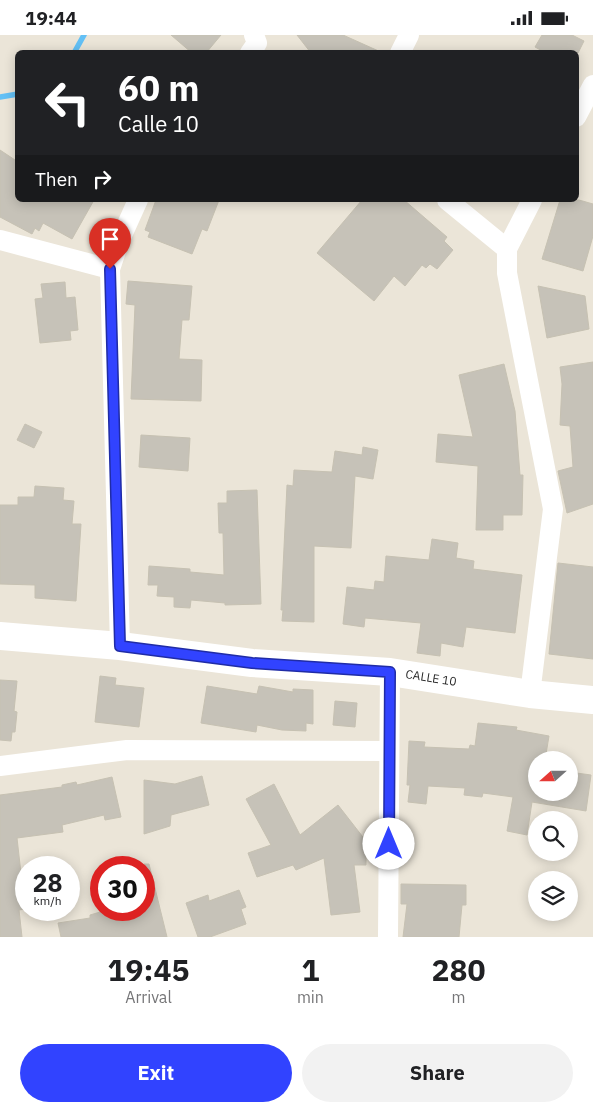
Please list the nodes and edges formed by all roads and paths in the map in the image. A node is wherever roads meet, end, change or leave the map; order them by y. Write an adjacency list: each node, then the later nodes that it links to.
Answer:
1 (409, 35): 2 (street)
2 (402, 50)
3 (593, 85): 4 (street)
4 (579, 111)
5 (137, 202): 10 (street)
6 (449, 202): 9 (street)
7 (531, 202): 9 (street)
8 (0, 240): 10 (street)
9 (507, 249): 14 (street)
10 (110, 269): 12 (street)
11 (0, 636): 12 (main road, CALLE 10)
12 (120, 646): 13 (main road, CALLE 10)
13 (390, 672): 14 (main road, CALLE 10); 16 (street)
14 (530, 694): 15 (main road, CALLE 10)
15 (593, 700)
16 (389, 751): 17 (street); 18 (street)
17 (0, 766)
18 (388, 937)

